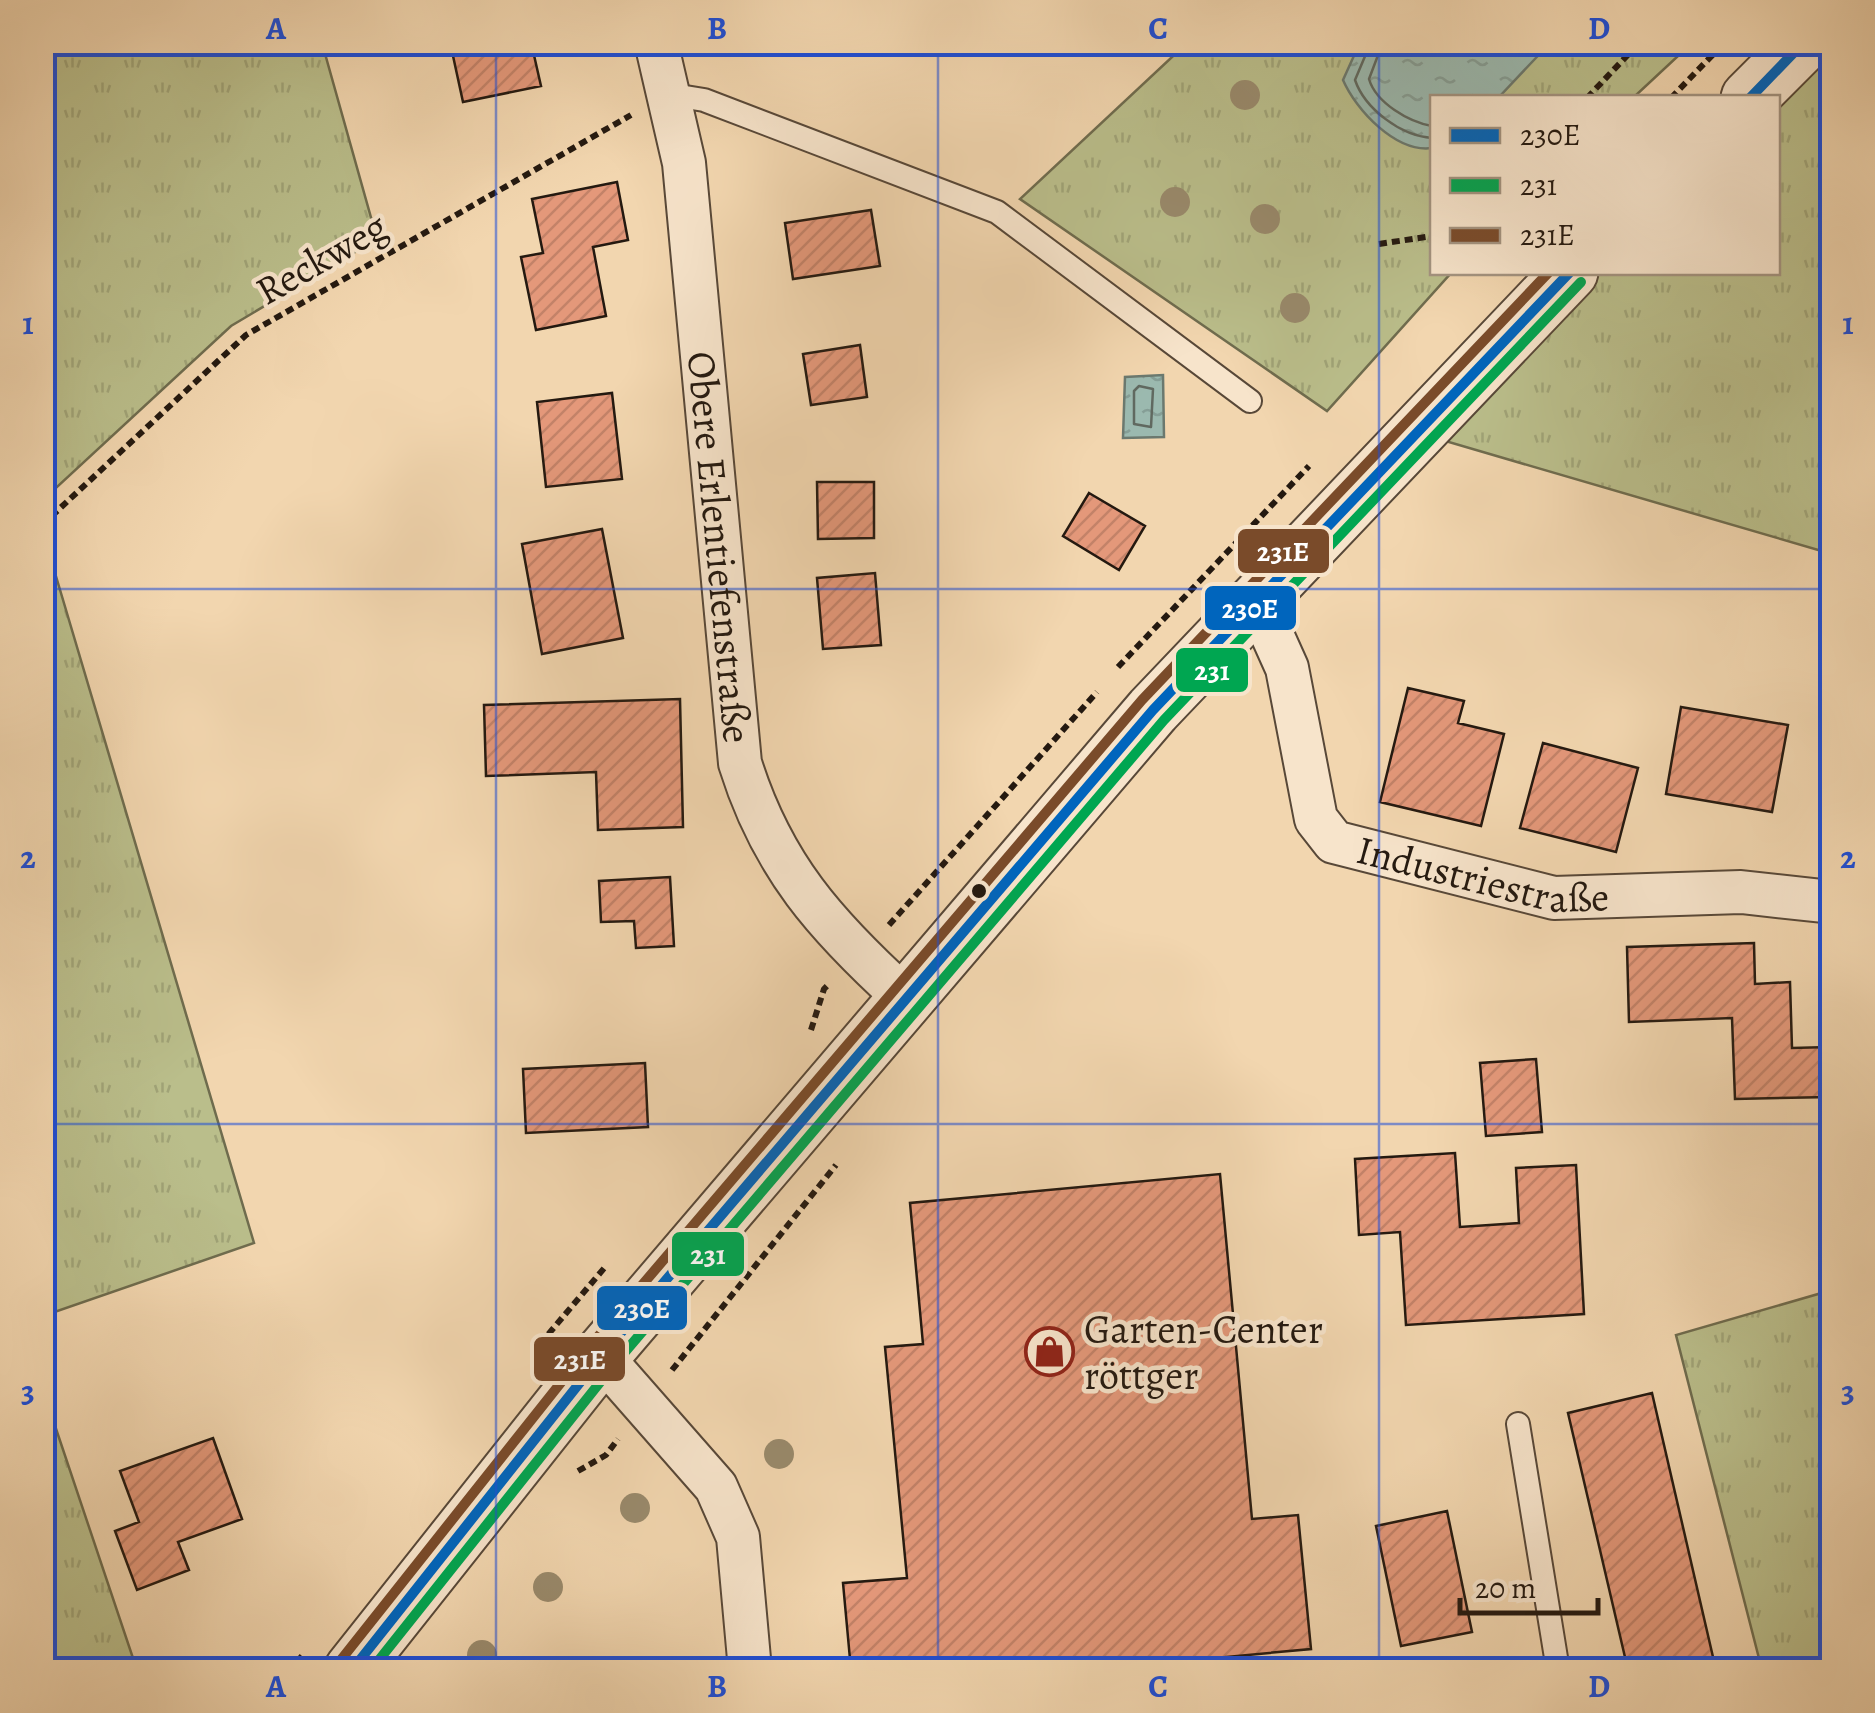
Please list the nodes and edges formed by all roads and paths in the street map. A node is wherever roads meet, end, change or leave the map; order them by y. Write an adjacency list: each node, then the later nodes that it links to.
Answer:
1 (656, 42): 5 (street, Obere Erlentiefenstraße)
2 (1640, 42): 6 (path)
3 (1725, 42): 7 (path)
4 (1805, 42): 8 (street)
5 (667, 94): 12 (lane); 13 (path, Reckweg); 16 (street, Obere Erlentiefenstraße)
6 (1590, 95)
7 (1674, 95)
8 (1752, 95)
9 (1430, 236): 10 (path)
10 (1379, 244)
11 (1567, 275): 14 (street)
12 (1250, 401)
13 (42, 525)
14 (1256, 599): 15 (street, Industriestraße); 16 (street)
15 (1832, 902)
16 (904, 997): 18 (street)
17 (844, 1156): 19 (path)
18 (601, 1356): 19 (street); 21 (street)
19 (641, 1405): 22 (street)
20 (1518, 1424): 23 (lane)
21 (352, 1670)
22 (750, 1670)
23 (1558, 1670)

